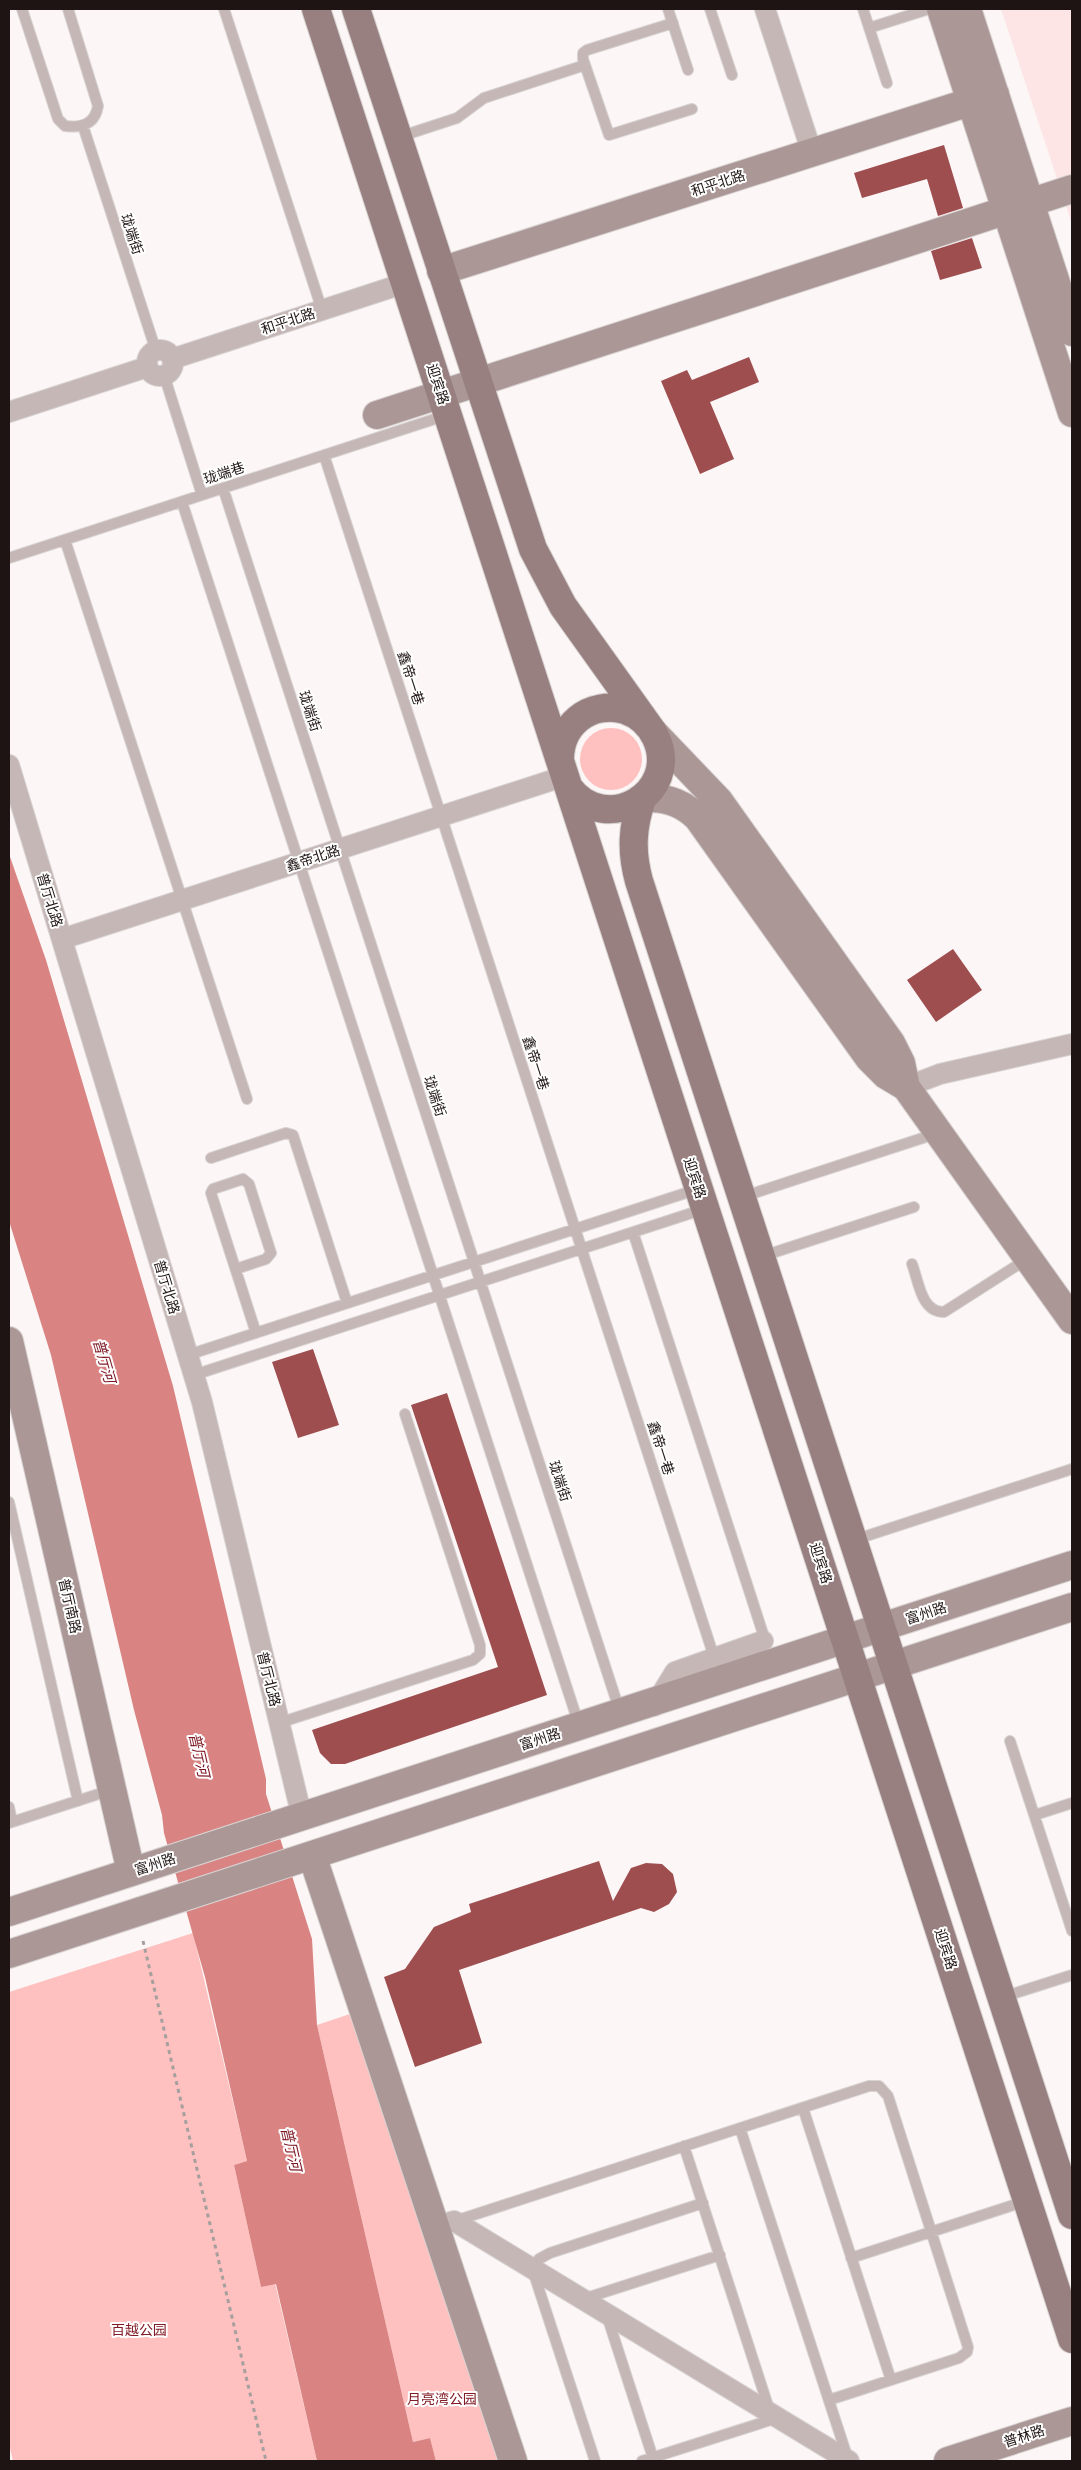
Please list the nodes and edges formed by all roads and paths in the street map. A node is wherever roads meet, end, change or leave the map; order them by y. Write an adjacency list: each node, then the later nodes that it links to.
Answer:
1 (22, 9): 21 (lane)
2 (68, 9): 21 (lane)
3 (224, 9): 27 (lane)
4 (316, 9): 26 (main road, 迎宾路)
5 (356, 9): 22 (main road)
6 (671, 9): 13 (lane)
7 (710, 9): 17 (lane)
8 (766, 9): 23 (street)
9 (863, 9): 14 (lane)
10 (929, 9): 14 (lane)
11 (941, 9): 19 (main road)
12 (967, 9): 19 (main road)
13 (673, 23): 15 (lane); 16 (lane)
14 (869, 28): 18 (lane)
15 (585, 65): 20 (lane); 22 (lane)
16 (688, 70)
17 (732, 75)
18 (887, 83)
19 (983, 98): 23 (main road, 和平北路); 28 (main road); 31 (main road)
20 (692, 109)
21 (83, 126): 29 (lane, 珑端街)
22 (398, 137): 25 (main road)
23 (812, 153): 25 (main road, 和平北路)
24 (1072, 189): 32 (main road)
25 (441, 271): 40 (main road)
26 (405, 283): 27 (street, 和平北路); 33 (main road, 迎宾路)
27 (322, 310): 29 (street, 和平北路)
28 (1072, 332)
29 (160, 363): 30 (street, 和平北路); 36 (lane, 珑端街)
30 (9, 412)
31 (1072, 413)
32 (377, 415)
33 (448, 415): 34 (lane, 珑端巷); 42 (main road, 迎宾路)
34 (324, 455): 35 (lane, 珑端巷); 44 (lane, 鑫帝一巷)
35 (223, 488): 36 (lane, 珑端巷); 45 (lane, 珑端街)
36 (202, 495): 37 (lane, 珑端巷)
37 (182, 502): 38 (lane, 珑端巷); 46 (lane)
38 (65, 540): 39 (lane, 珑端巷); 47 (lane)
39 (9, 558)
40 (653, 732): 42 (main road); 43 (main road); 50 (main road)
41 (9, 765): 48 (street, 普厅北路)
42 (564, 774): 43 (main road); 44 (street, 鑫帝北路); 55 (main road, 迎宾路)
43 (642, 799): 50 (main road); 54 (main road)
44 (442, 816): 45 (street, 鑫帝北路); 57 (lane, 鑫帝一巷)
45 (340, 849): 46 (street, 鑫帝北路); 62 (lane, 珑端街)
46 (299, 862): 47 (street, 鑫帝北路); 65 (lane)
47 (182, 900): 48 (street, 鑫帝北路); 51 (lane)
48 (62, 939): 72 (street, 普厅北路)
49 (1072, 1044): 50 (street)
50 (906, 1087): 52 (main road)
51 (247, 1099)
52 (939, 1133): 54 (lane); 61 (main road)
53 (211, 1158): 68 (lane)
54 (742, 1197): 60 (main road)
55 (702, 1199): 57 (lane); 58 (lane); 82 (main road, 迎宾路)
56 (914, 1207): 60 (lane)
57 (576, 1229): 59 (lane, 鑫帝一巷); 62 (lane)
58 (633, 1232): 59 (lane); 83 (lane)
59 (582, 1249): 66 (lane); 86 (lane, 鑫帝一巷)
60 (761, 1257): 78 (main road)
61 (1028, 1259): 63 (lane); 69 (main road)
62 (474, 1262): 65 (lane); 66 (lane, 珑端街)
63 (912, 1264)
64 (236, 1269): 64 (lane); 70 (lane)
65 (433, 1275): 67 (lane); 68 (lane)
66 (481, 1282): 67 (lane); 88 (lane, 珑端街)
67 (439, 1295): 74 (lane); 90 (lane)
68 (348, 1303): 70 (lane)
69 (1072, 1320)
70 (256, 1333): 72 (lane)
71 (9, 1341): 73 (main road, 普厅南路)
72 (188, 1355): 74 (street, 普厅北路)
73 (12, 1371): 92 (main road, 普厅南路)
74 (194, 1375): 89 (street, 普厅北路)
75 (405, 1414): 89 (lane)
76 (1072, 1469): 78 (lane)
77 (9, 1502): 93 (lane)
78 (853, 1540): 81 (main road)
79 (1072, 1565): 81 (main road, 富州路)
80 (1072, 1608): 84 (main road)
81 (882, 1628): 82 (main road, 富州路); 84 (main road)
82 (845, 1640): 83 (main road, 富州路); 85 (main road, 迎宾路)
83 (768, 1652): 86 (main road, 富州路); 87 (street)
84 (894, 1666): 85 (main road); 106 (main road)
85 (858, 1678): 99 (main road); 110 (main road, 迎宾路)
86 (722, 1680): 88 (main road, 富州路)
87 (652, 1709)
88 (621, 1713): 90 (main road, 富州路)
89 (279, 1723): 97 (street, 普厅北路)
90 (579, 1726): 97 (main road, 富州路)
91 (1010, 1740): 96 (lane)
92 (112, 1790): 93 (lane); 100 (main road, 普厅南路)
93 (78, 1801): 98 (lane)
94 (1072, 1803): 96 (lane)
95 (9, 1807): 98 (lane)
96 (1035, 1815): 102 (lane)
97 (302, 1817): 100 (main road, 富州路)
98 (10, 1823)
99 (312, 1855): 104 (main road); 113 (main road)
100 (131, 1872): 101 (main road, 富州路)
101 (9, 1912)
102 (1072, 1931)
103 (143, 1941): 127 (path)
104 (9, 1954)
105 (1072, 1975): 106 (lane)
106 (1002, 1998): 112 (main road)
107 (803, 2108): 108 (lane); 114 (lane); 116 (lane)
108 (740, 2128): 109 (lane); 122 (lane)
109 (684, 2146): 111 (lane); 113 (lane)
110 (1027, 2201): 114 (lane); 120 (main road, 迎宾路)
111 (703, 2203): 115 (lane); 117 (lane)
112 (1071, 2208)
113 (445, 2224): 117 (street); 128 (main road)
114 (932, 2232): 116 (lane); 121 (lane)
115 (720, 2255): 118 (lane); 123 (lane)
116 (851, 2258): 121 (lane)
117 (532, 2268): 118 (street); 129 (lane)
118 (583, 2299): 119 (street)
119 (606, 2313): 123 (street); 126 (lane)
120 (1072, 2339)
121 (891, 2380): 122 (lane)
122 (829, 2400): 131 (lane)
123 (774, 2415): 126 (lane); 131 (street)
124 (1072, 2421): 125 (main road, 普林路)
125 (988, 2455): 132 (main road, 普林路)
126 (653, 2458): 130 (lane)
127 (266, 2461)
128 (513, 2461)
129 (594, 2461)
130 (642, 2461)
131 (849, 2461)
132 (948, 2461)

